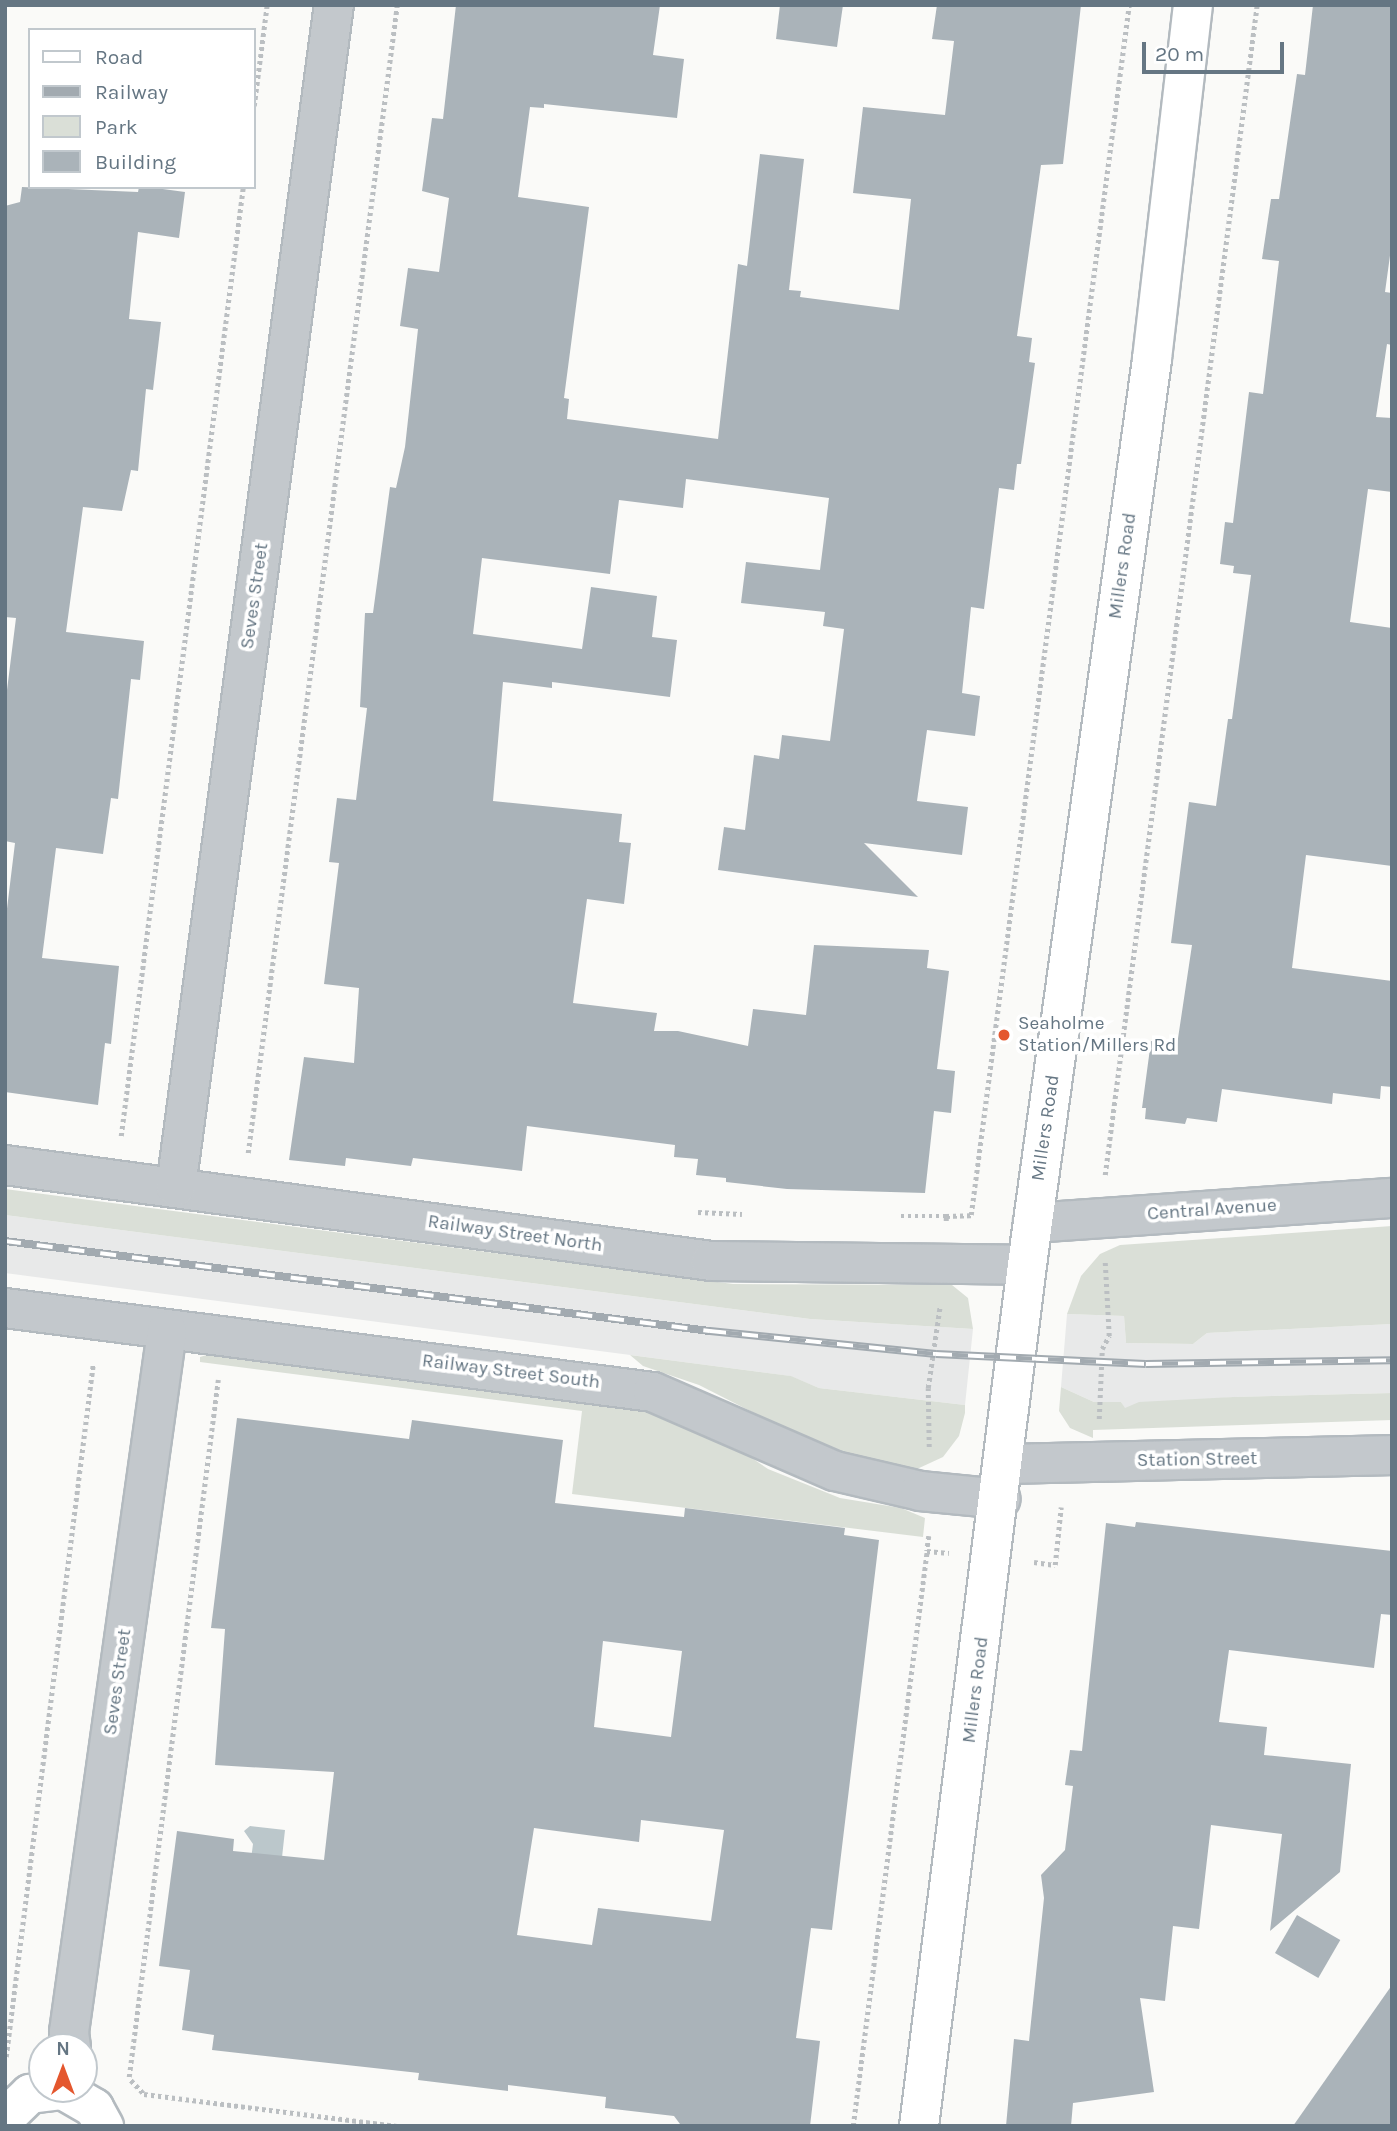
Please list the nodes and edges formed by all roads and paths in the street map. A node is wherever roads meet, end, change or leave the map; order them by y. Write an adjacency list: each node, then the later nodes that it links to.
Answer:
1 (267, 5): 7 (path)
2 (334, 5): 13 (street, Seves Street)
3 (397, 5): 10 (path)
4 (1129, 5): 16 (path)
5 (1193, 5): 15 (main road, Millers Road)
6 (1258, 5): 12 (path)
7 (256, 90)
8 (243, 189): 9 (path)
9 (120, 1140)
10 (248, 1156)
11 (5, 1165): 13 (street, Railway Street North)
12 (1105, 1176)
13 (176, 1187): 16 (street, Railway Street North)
14 (1392, 1198): 15 (street, Central Avenue)
15 (1033, 1223): 17 (main road, Millers Road)
16 (943, 1264): 17 (street, Railway Street North); 23 (path)
17 (1027, 1265): 22 (main road, Millers Road)
18 (5, 1308): 19 (street, Railway Street South)
19 (165, 1346): 23 (street, Railway Street South); 28 (street, Seves Street); 30 (path)
20 (94, 1352): 29 (path)
21 (1392, 1455): 22 (street, Station Street)
22 (1002, 1482): 23 (street, Railway Street South); 27 (main road, Millers Road)
23 (933, 1493)
24 (1073, 1507): 27 (path)
25 (916, 1532): 26 (path)
26 (927, 1551): 27 (path); 31 (path)
27 (993, 1557): 32 (main road, Millers Road)
28 (68, 2033)
29 (5, 2061)
30 (398, 2126)
31 (853, 2126)
32 (919, 2126)

